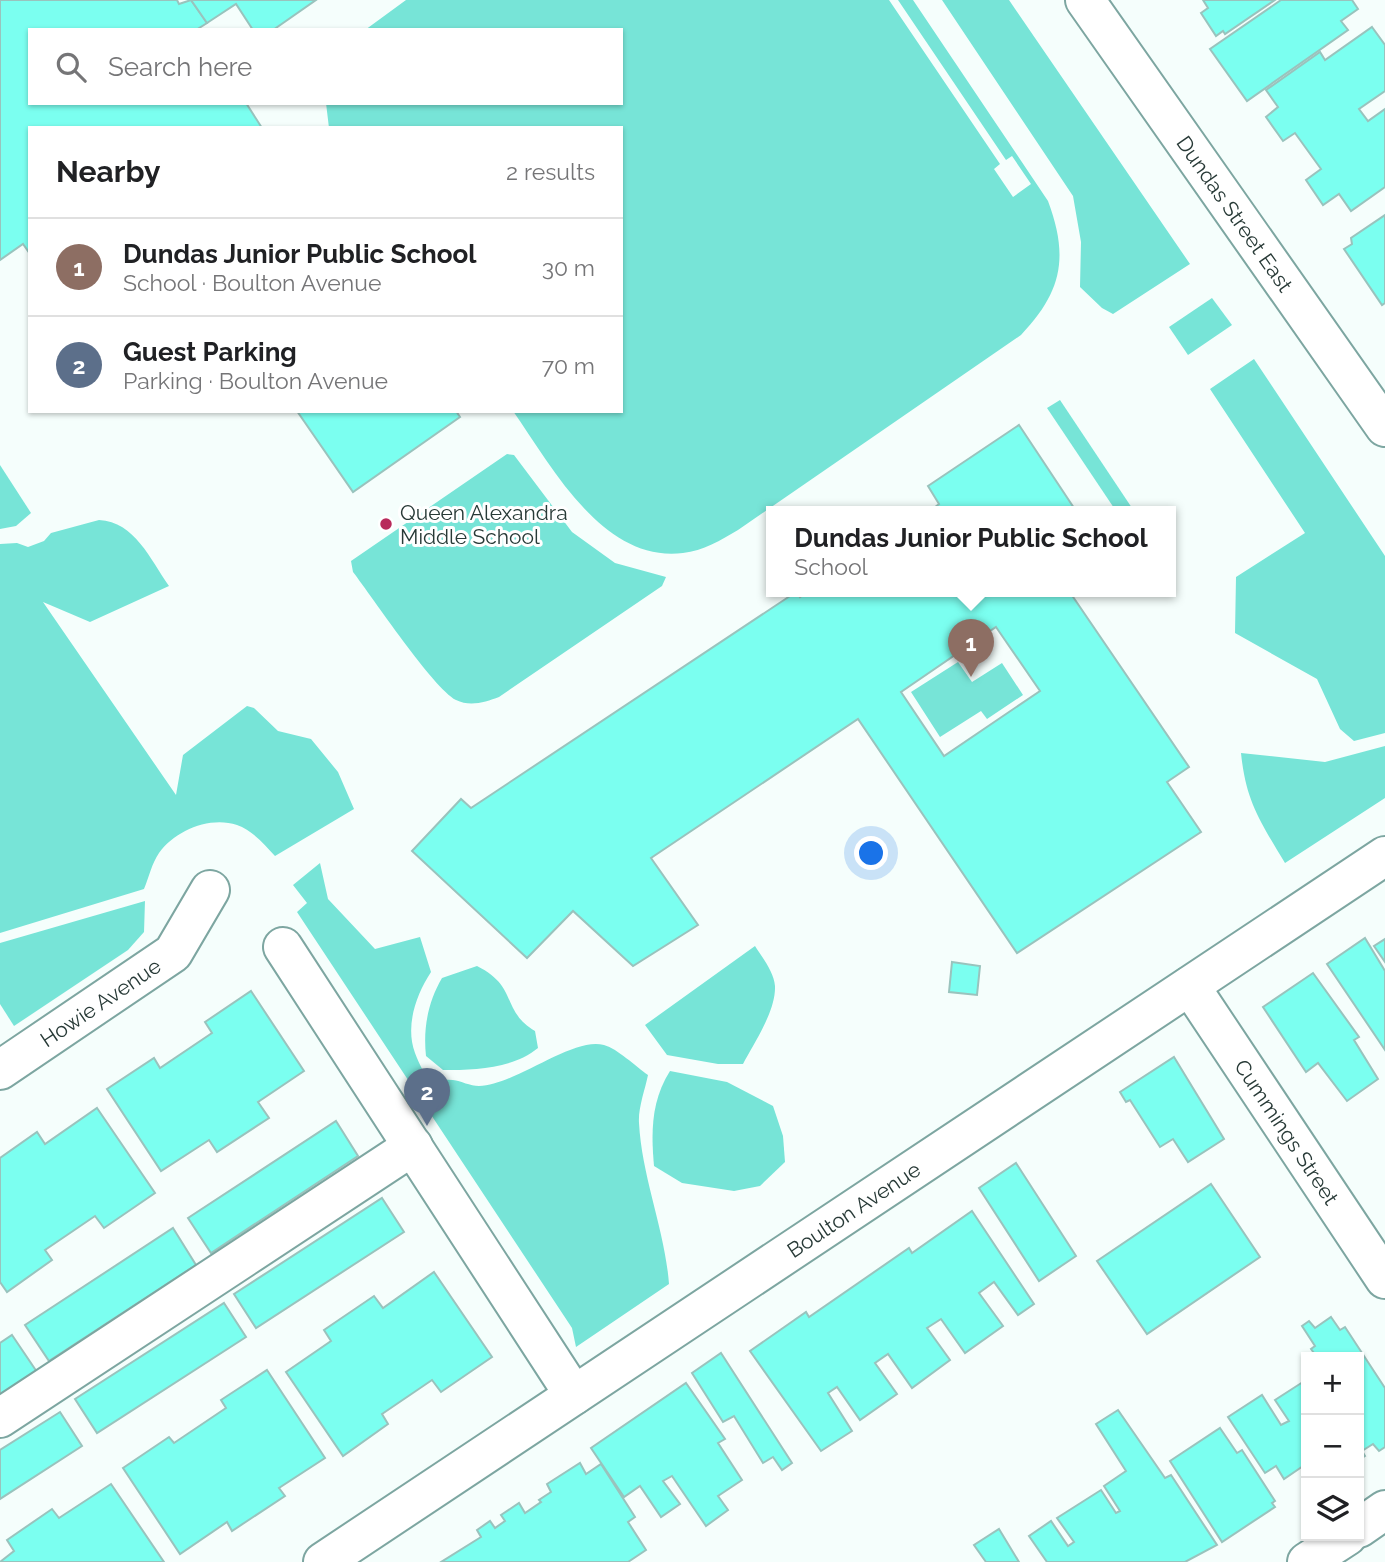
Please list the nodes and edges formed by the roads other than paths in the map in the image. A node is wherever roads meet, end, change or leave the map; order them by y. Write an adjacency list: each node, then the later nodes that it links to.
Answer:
1 (1085, 0): 2 (street, Dundas Street East)
2 (1385, 427)
3 (1385, 856): 6 (street, Boulton Avenue)
4 (210, 890): 7 (street, Howie Avenue)
5 (283, 947): 8 (street)
6 (1190, 986): 9 (street, Cummings Street); 10 (street, Boulton Avenue)
7 (0, 1070)
8 (413, 1146): 10 (street); 11 (street)
9 (1385, 1279)
10 (574, 1395): 15 (street, Boulton Avenue)
11 (0, 1418)
12 (1385, 1510): 13 (street)
13 (1364, 1525)
14 (1339, 1541): 16 (street)
15 (323, 1562)
16 (1307, 1562)

